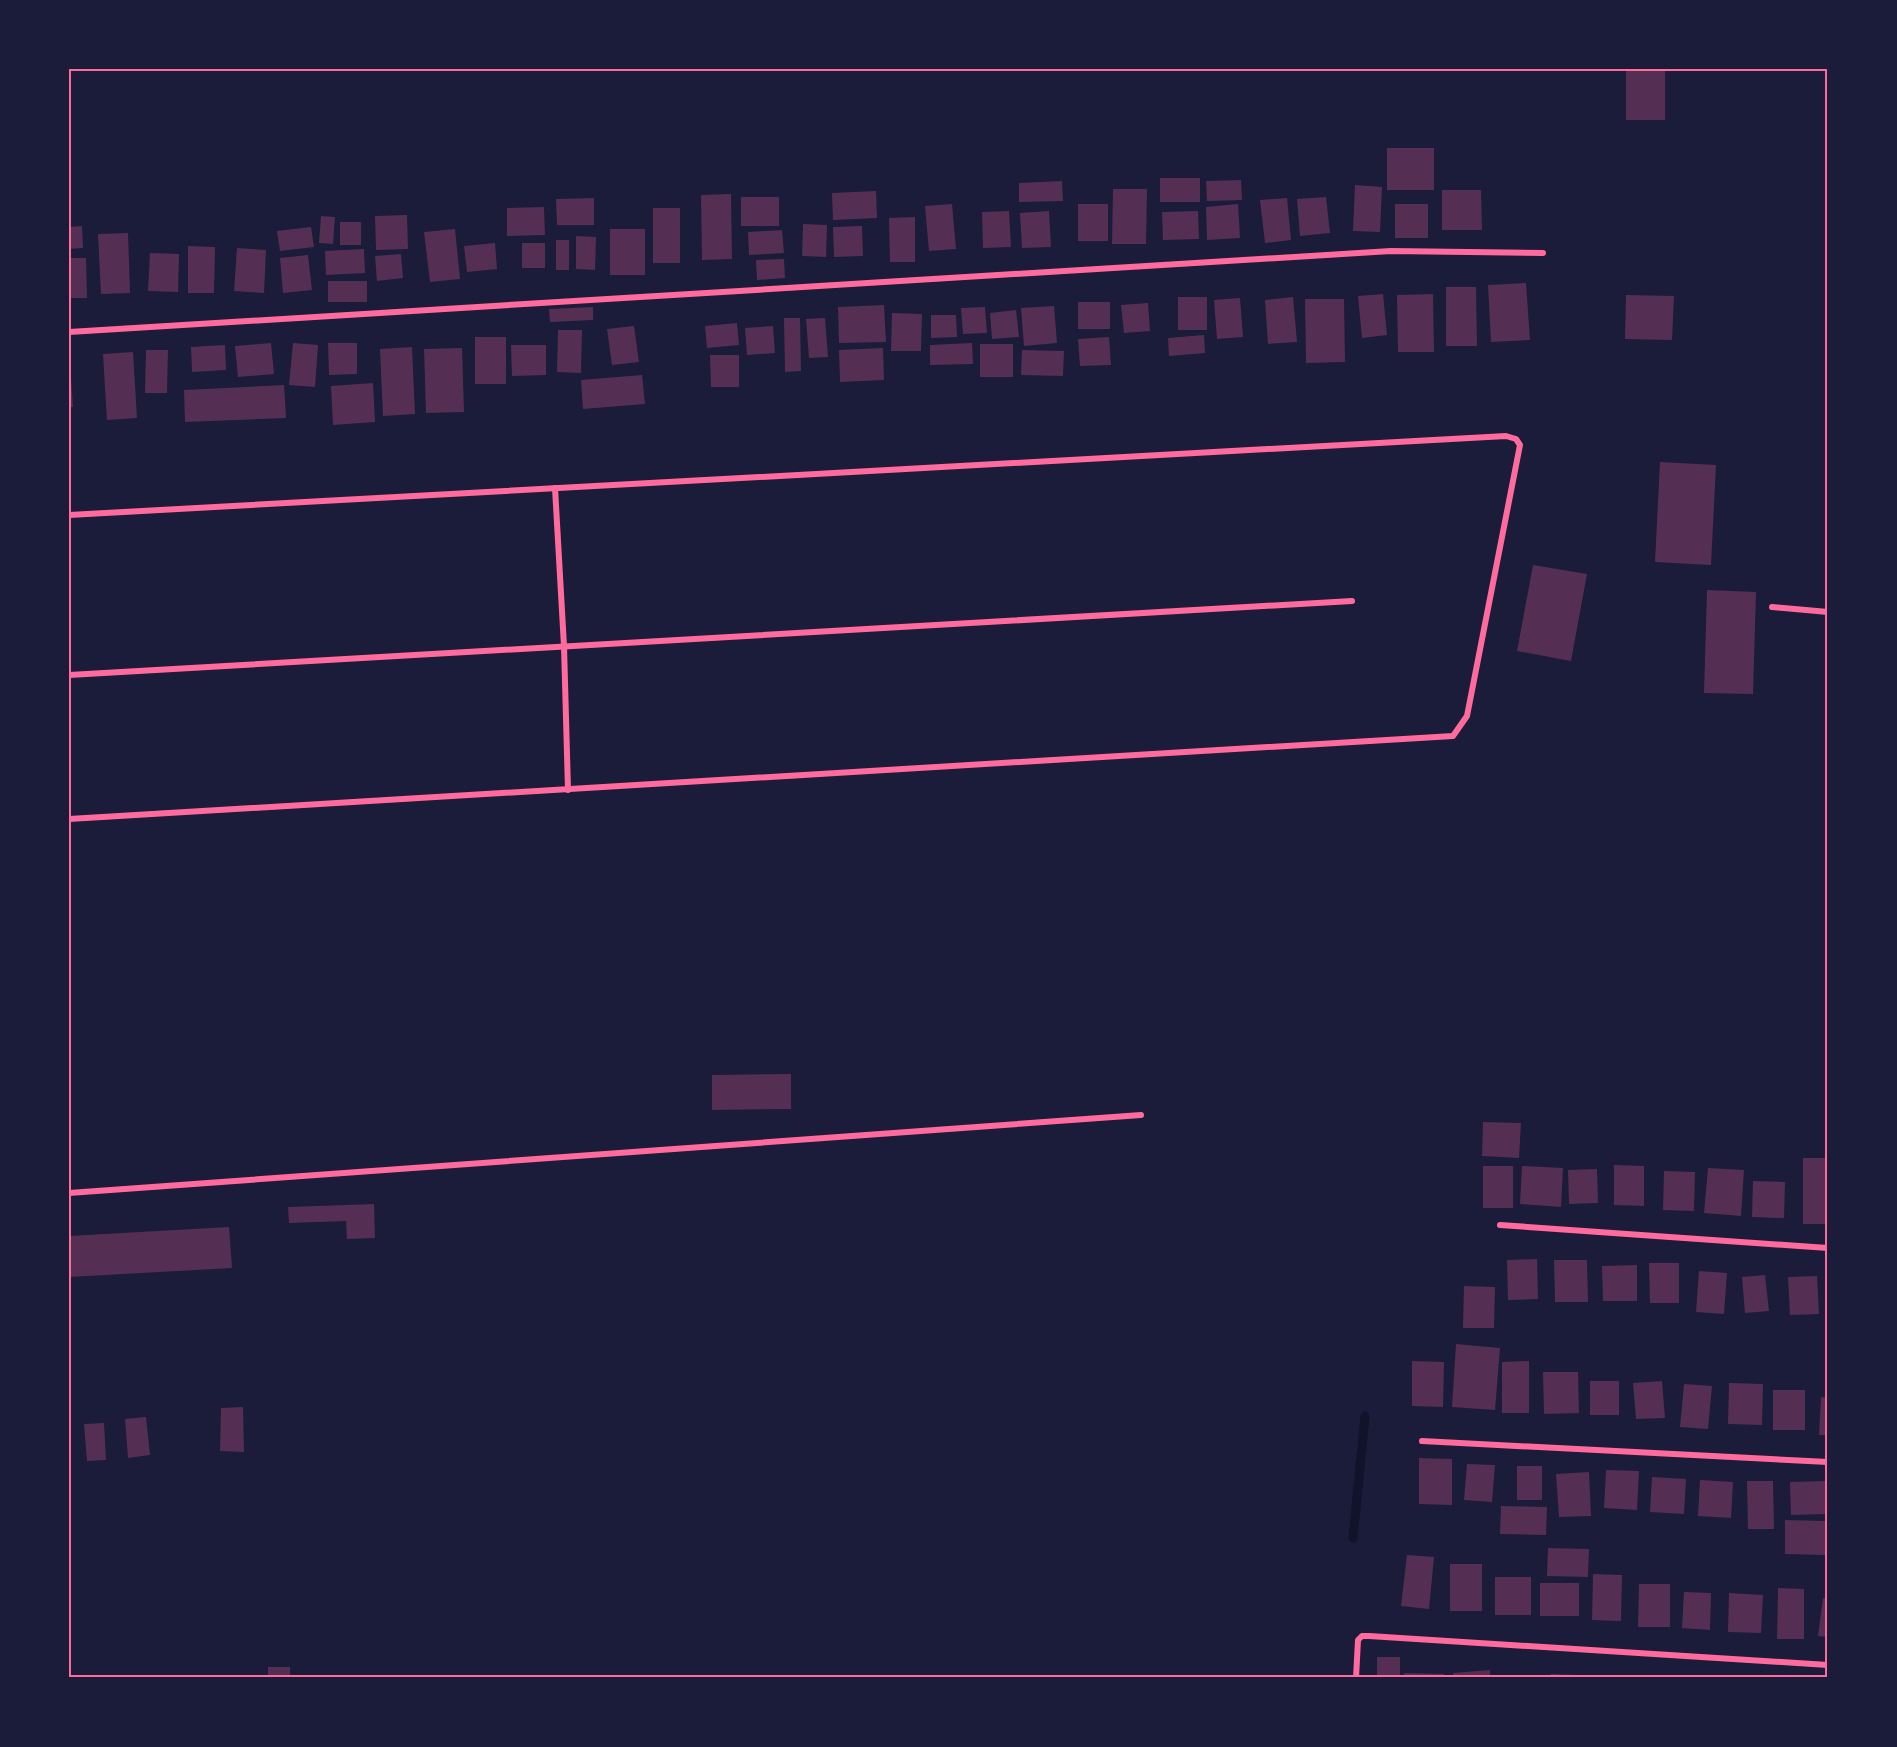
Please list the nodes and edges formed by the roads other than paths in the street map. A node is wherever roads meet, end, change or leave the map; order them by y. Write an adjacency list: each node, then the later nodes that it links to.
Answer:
1 (1543, 253): 2 (street)
2 (69, 332)
3 (555, 488): 4 (street); 8 (street); 10 (street)
4 (69, 515)
5 (1352, 601): 8 (street)
6 (1772, 607): 7 (street)
7 (1828, 612)
8 (564, 646): 9 (street); 10 (street)
9 (69, 675)
10 (568, 790): 11 (street)
11 (69, 819)
12 (1141, 1115): 13 (street)
13 (69, 1193)
14 (1500, 1225): 15 (street)
15 (1828, 1248)
16 (1422, 1441): 17 (street)
17 (1828, 1462)
18 (1828, 1665): 19 (street)
19 (1356, 1678)

